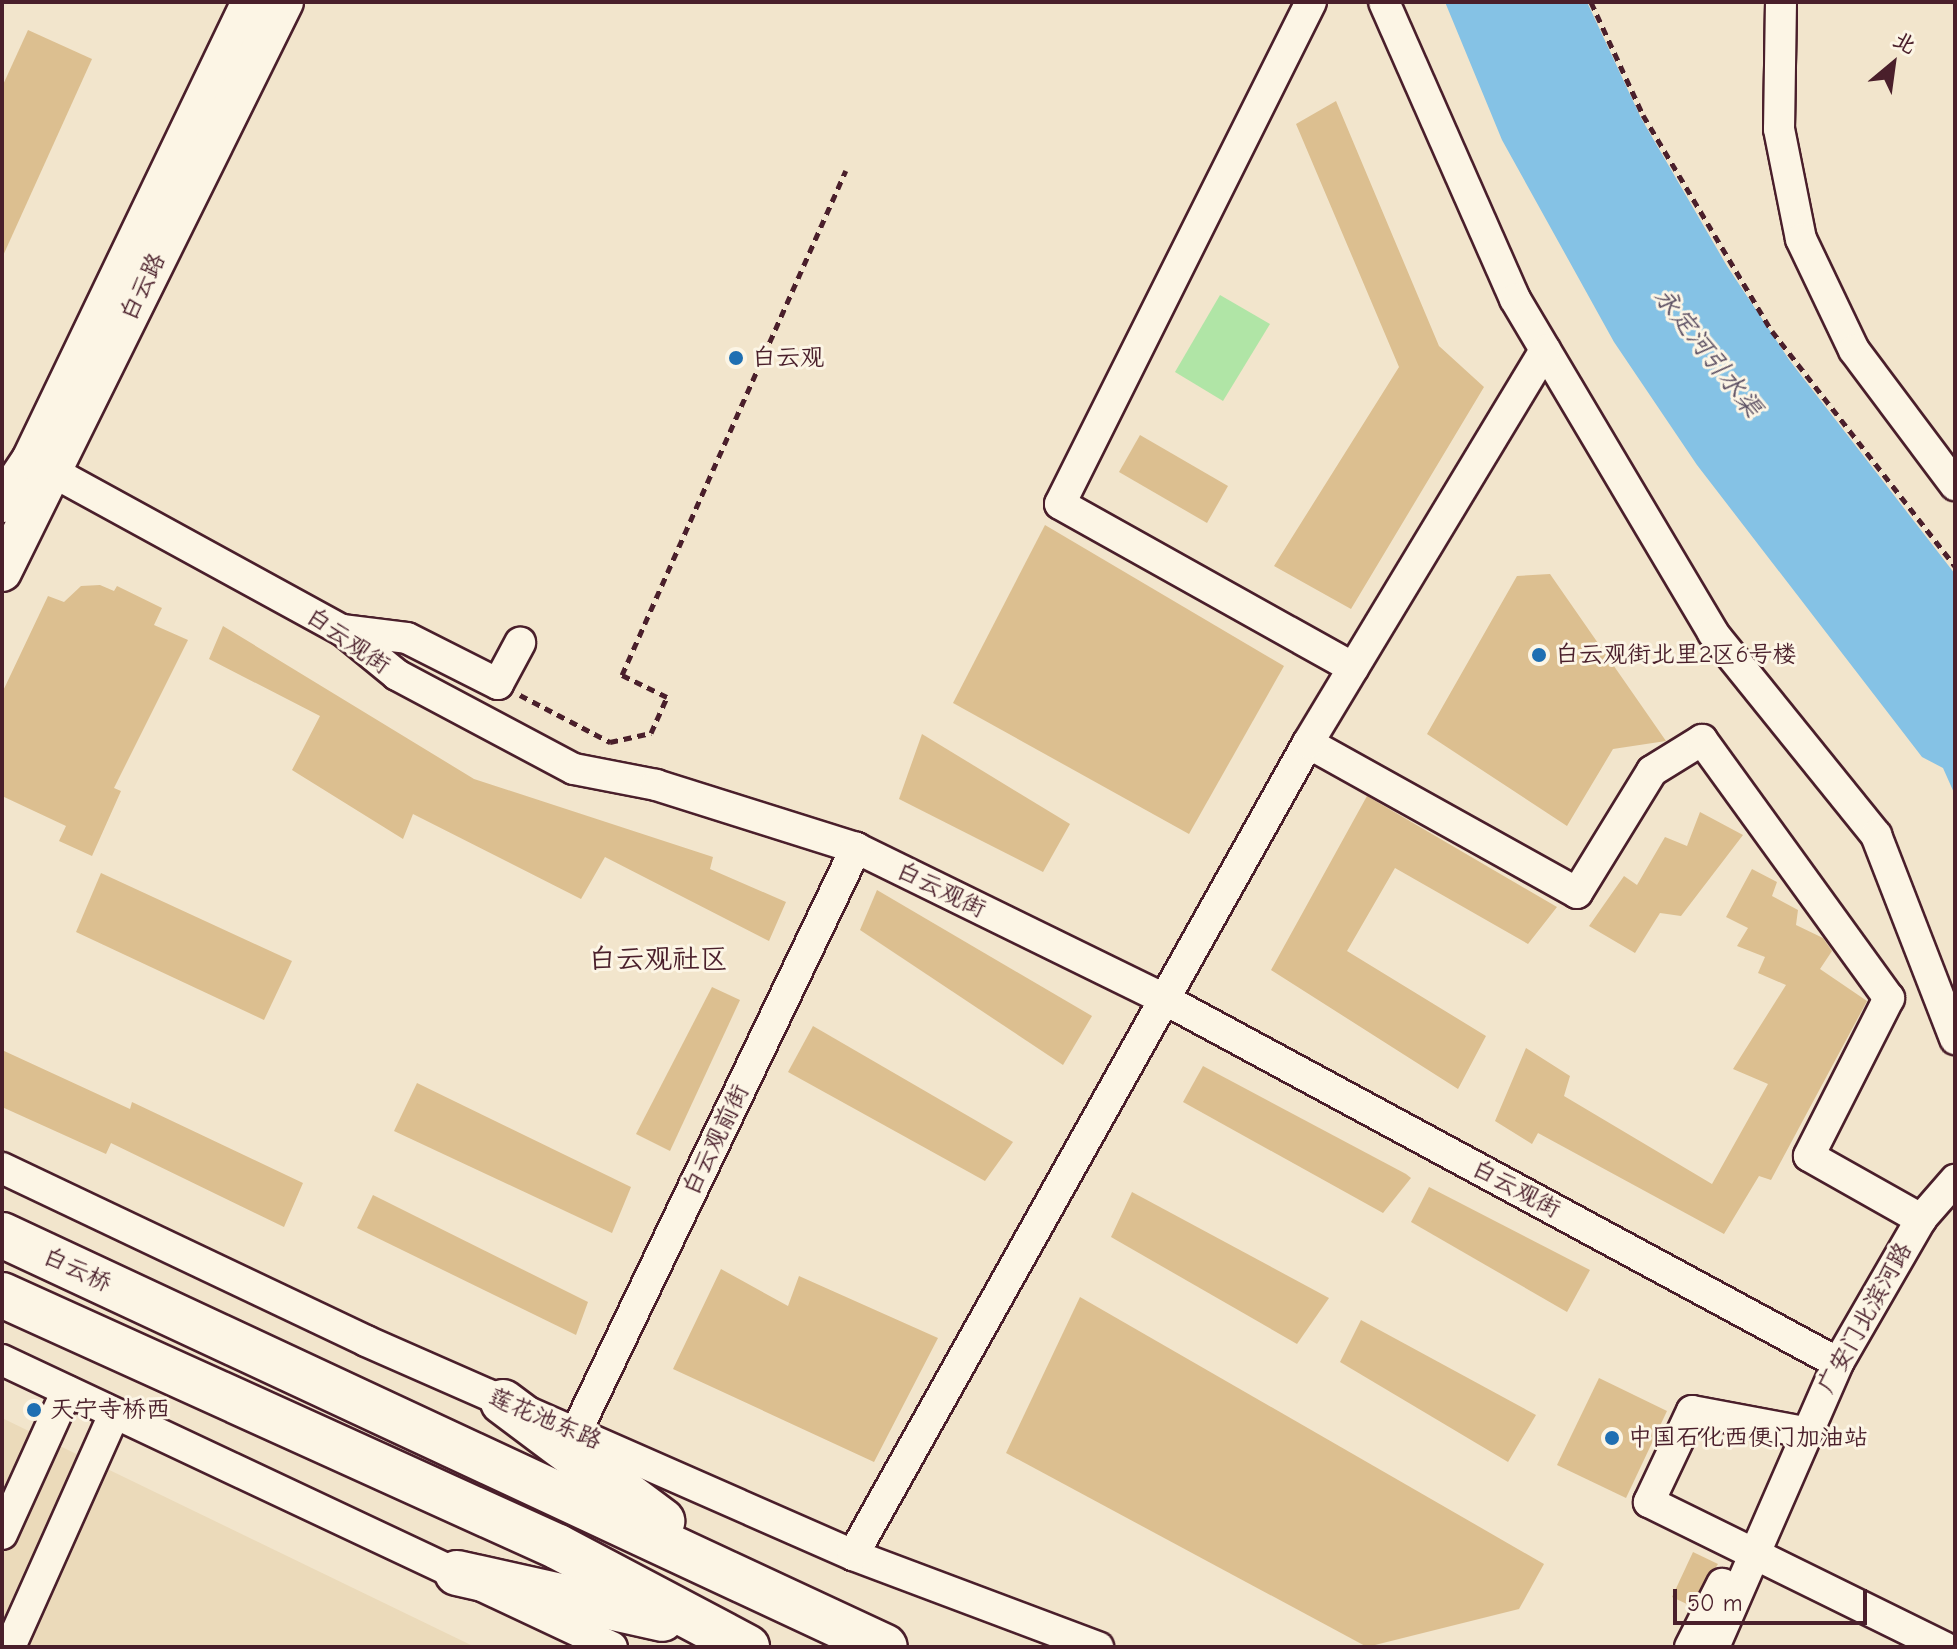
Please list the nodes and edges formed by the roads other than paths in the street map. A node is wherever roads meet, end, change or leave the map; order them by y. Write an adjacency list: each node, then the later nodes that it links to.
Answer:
1 (251, 2): 7 (main road, 白云路)
2 (284, 2): 7 (main road, 白云路)
3 (1311, 2): 13 (street)
4 (1384, 2): 6 (street)
5 (1781, 2): 8 (street)
6 (1545, 350): 13 (street); 17 (street)
7 (41, 465): 9 (main road, 白云路); 10 (main road, 白云路); 11 (street, 白云观街)
8 (1955, 485)
9 (2, 503)
10 (2, 572)
11 (342, 630): 12 (street); 15 (street, 白云观街)
12 (520, 643)
13 (1353, 668): 14 (street)
14 (1308, 743): 16 (street); 20 (street)
15 (856, 848): 16 (street, 白云观街); 28 (street, 白云观前街)
16 (1164, 999): 24 (street, 白云观街); 32 (street)
17 (1955, 1039)
18 (2, 1168): 26 (street, 莲花池东路)
19 (1955, 1180): 20 (street, 广安门北滨河路)
20 (1921, 1219): 24 (street, 广安门北滨河路)
21 (2, 1235): 34 (highway, 白云桥)
22 (2, 1295): 35 (highway)
23 (2, 1360): 25 (street)
24 (1838, 1363): 29 (street, 广安门北滨河路)
25 (67, 1391): 27 (street); 30 (street)
26 (503, 1402): 28 (street, 莲花池东路); 34 (highway)
27 (114, 1415): 33 (street); 36 (street)
28 (576, 1432): 32 (street, 莲花池东路)
29 (1804, 1432): 31 (street, 广安门北滨河路); 31 (street)
30 (2, 1534)
31 (1756, 1554): 40 (street); 41 (street); 42 (street)
32 (853, 1555): 39 (street, 莲花池东路)
33 (457, 1573): 35 (highway); 37 (street)
34 (734, 1575): 38 (highway)
35 (731, 1639)
36 (10, 1647)
37 (612, 1647)
38 (885, 1647)
39 (1098, 1647)
40 (1690, 1647)
41 (1714, 1647)
42 (1944, 1647)

